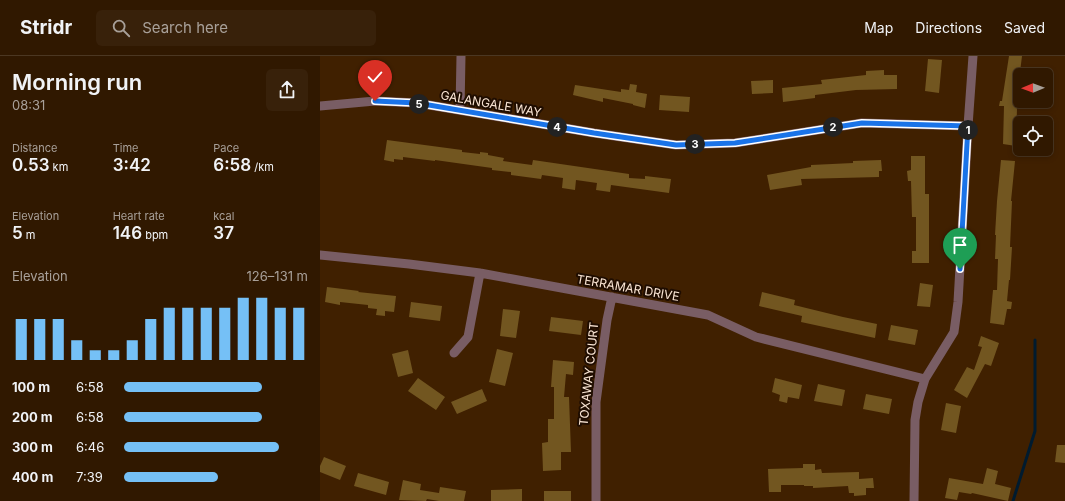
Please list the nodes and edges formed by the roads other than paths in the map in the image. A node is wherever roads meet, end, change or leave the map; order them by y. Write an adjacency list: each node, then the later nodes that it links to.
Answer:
1 (461, 56): 4 (street)
2 (973, 56): 5 (street)
3 (320, 106): 4 (street, GALANGALE WAY)
4 (460, 110): 5 (street, GALANGALE WAY)
5 (968, 126): 10 (street)
6 (320, 255): 7 (street, TERRAMAR DRIVE)
7 (480, 274): 8 (street, TERRAMAR DRIVE); 9 (street)
8 (612, 297): 10 (street, TERRAMAR DRIVE); 11 (street, TOXAWAY COURT)
9 (454, 353)
10 (925, 379): 12 (street)
11 (596, 501)
12 (914, 501)

